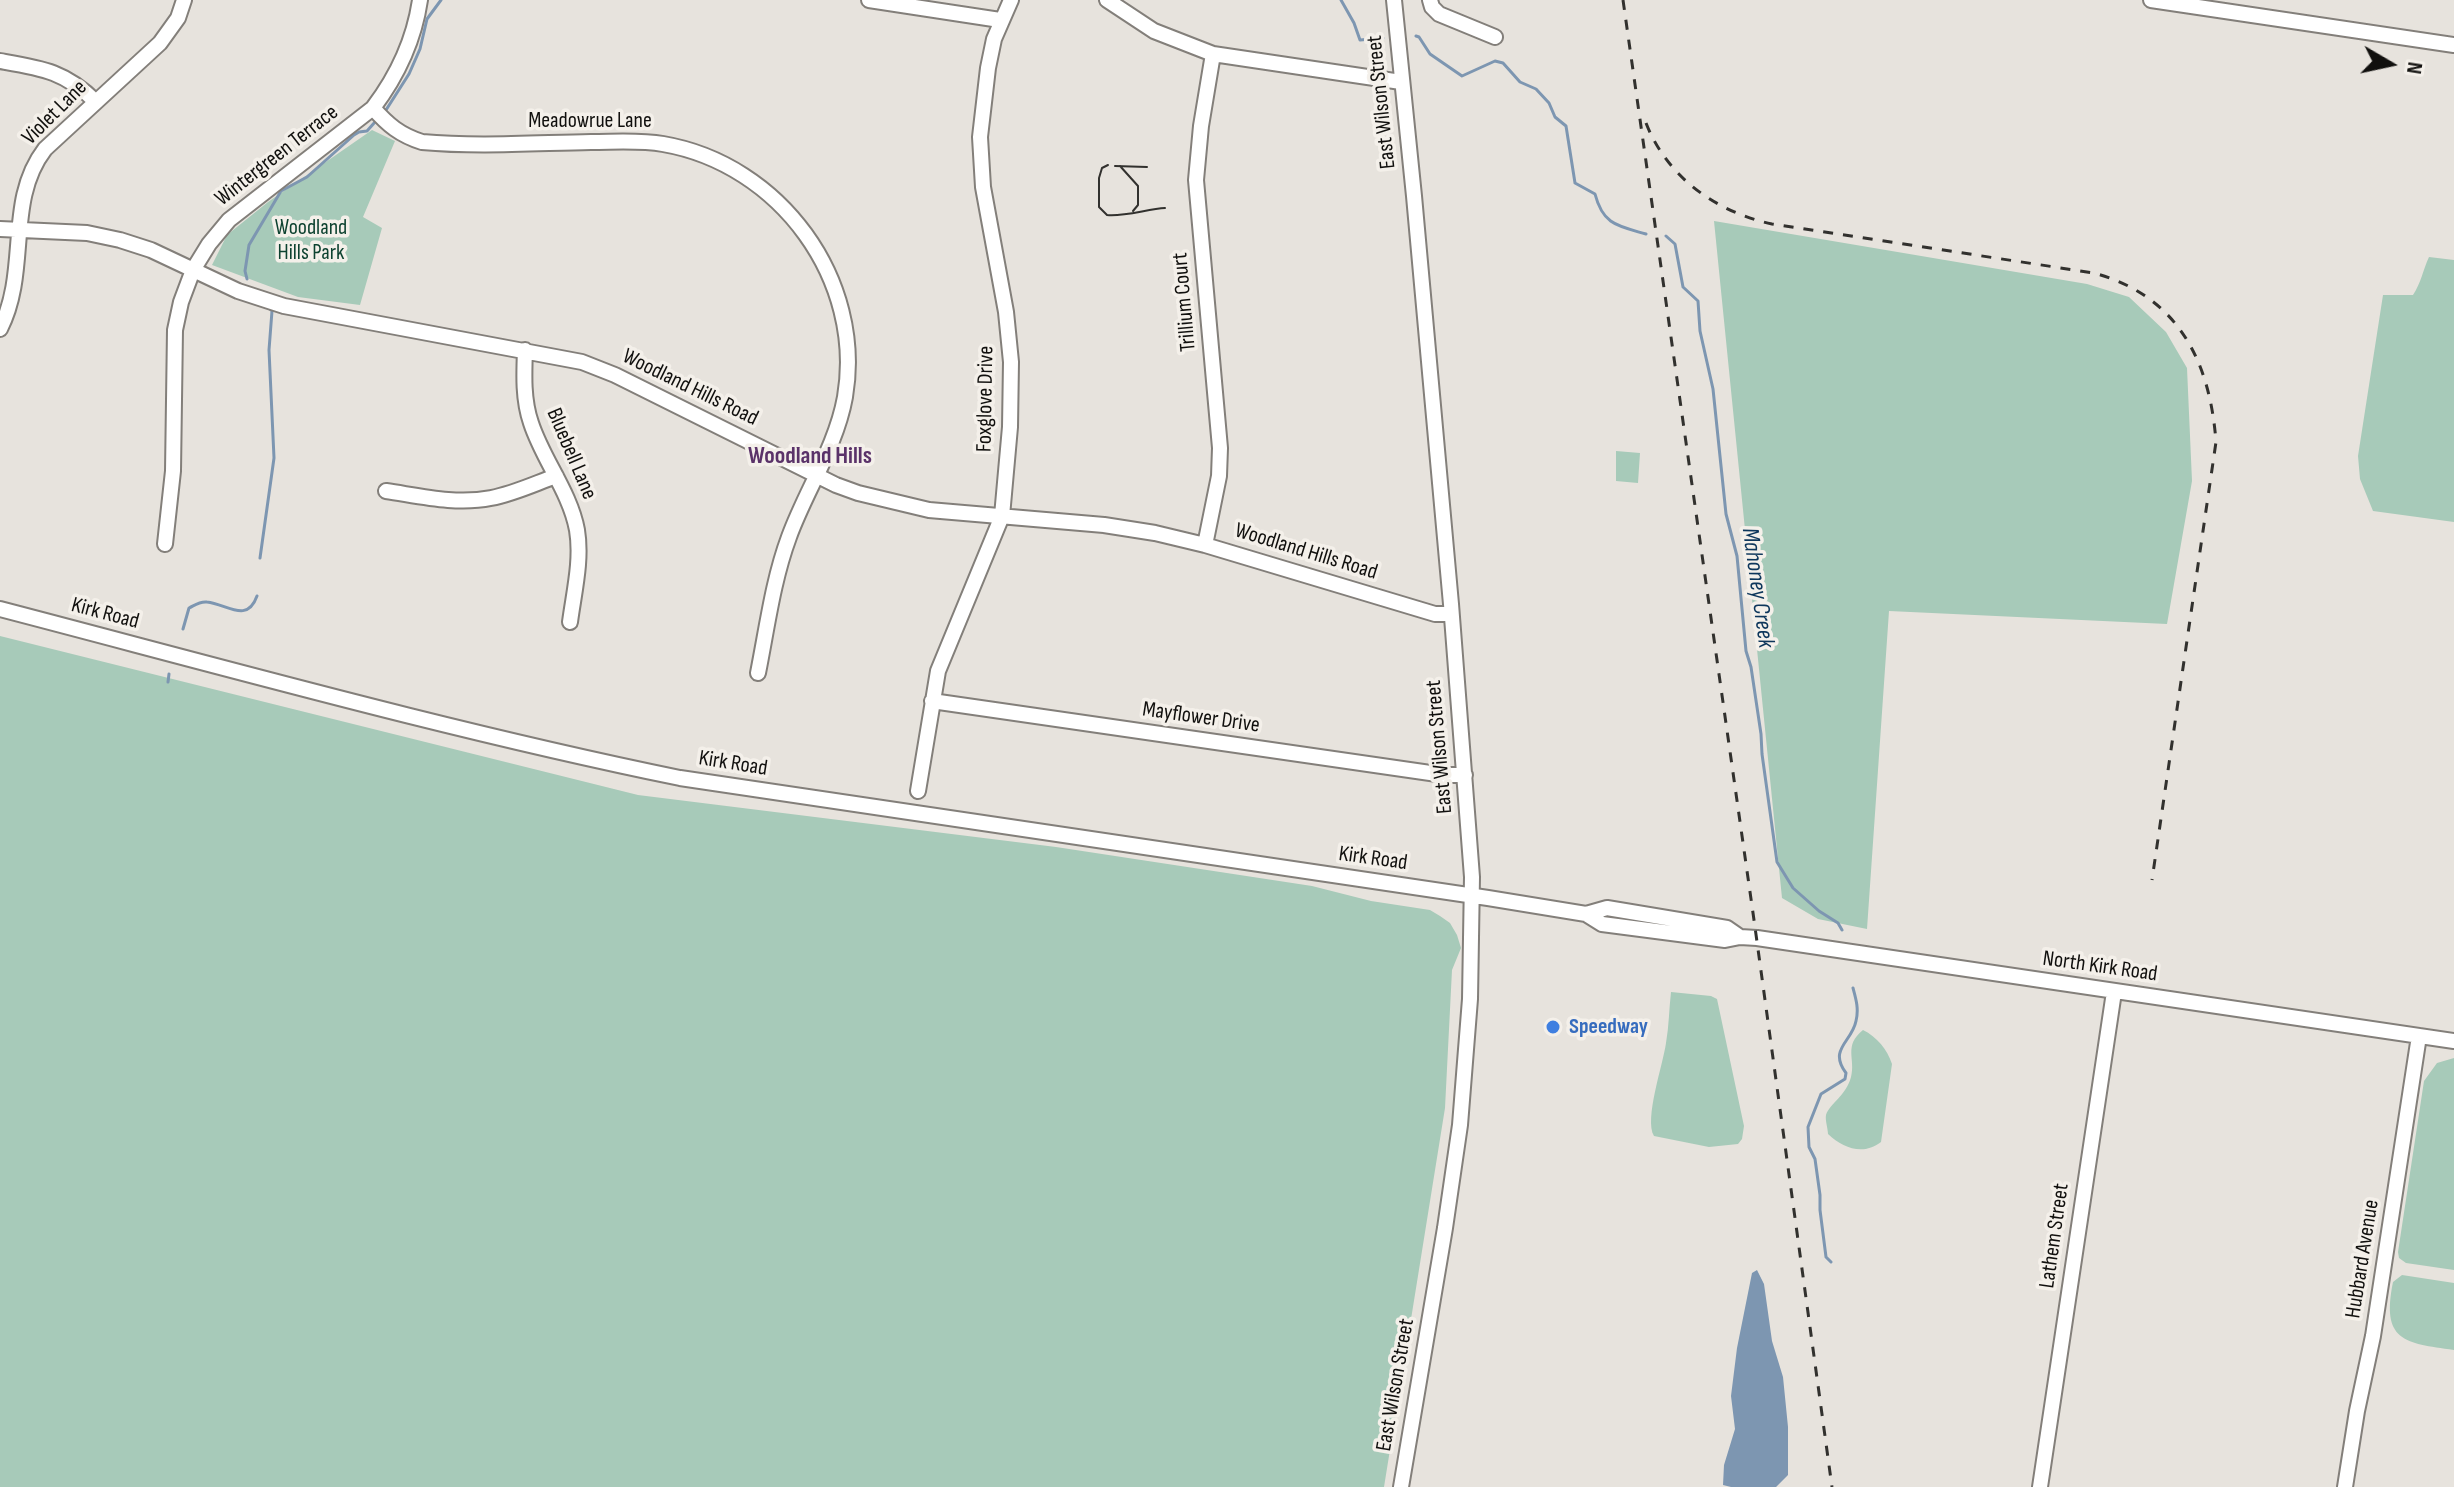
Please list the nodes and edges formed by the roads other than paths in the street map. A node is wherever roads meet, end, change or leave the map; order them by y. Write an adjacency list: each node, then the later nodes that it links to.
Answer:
1 (184, 0): 15 (street, Violet Lane)
2 (420, 0): 16 (street, Wintergreen Terrace)
3 (869, 0): 9 (street)
4 (1011, 0): 9 (street, Foxglove Drive)
5 (1107, 0): 12 (street)
6 (1394, 0): 14 (street, East Wilson Street)
7 (1430, 0): 10 (street)
8 (2151, 0): 11 (street)
9 (1000, 20): 25 (street, Foxglove Drive)
10 (1495, 37)
11 (2454, 45)
12 (1213, 54): 14 (street); 27 (street, Trillium Court)
13 (0, 61): 15 (street)
14 (1401, 82): 29 (street, East Wilson Street)
15 (96, 102): 18 (street, Violet Lane)
16 (373, 108): 19 (street, Wintergreen Terrace); 22 (street, Meadowrue Lane)
17 (0, 229): 18 (street, Woodland Hills Road)
18 (20, 230): 19 (street, Woodland Hills Road); 20 (street, Violet Lane)
19 (193, 270): 21 (street, Woodland Hills Road); 26 (street, Wintergreen Terrace)
20 (0, 329)
21 (525, 350): 22 (street, Woodland Hills Road); 23 (street, Bluebell Lane)
22 (816, 475): 25 (street, Woodland Hills Road); 31 (street, Meadowrue Lane)
23 (556, 476): 24 (street); 30 (street, Bluebell Lane)
24 (386, 491)
25 (1002, 516): 27 (street, Woodland Hills Road); 32 (street, Foxglove Drive)
26 (165, 544)
27 (1205, 545): 29 (street, Woodland Hills Road)
28 (0, 609): 35 (street, Kirk Road)
29 (1451, 614): 33 (street, East Wilson Street)
30 (570, 622)
31 (758, 673)
32 (932, 701): 33 (street, Mayflower Drive); 34 (street, Foxglove Drive)
33 (1465, 775): 35 (street, East Wilson Street)
34 (918, 791)
35 (1472, 895): 36 (street, North Kirk Road); 39 (street, East Wilson Street)
36 (2114, 992): 37 (street, North Kirk Road); 40 (street, Lathem Street)
37 (2419, 1036): 38 (street, North Kirk Road); 41 (street, Hubbard Avenue)
38 (2454, 1041)
39 (1401, 1487)
40 (2040, 1487)
41 (2345, 1487)

